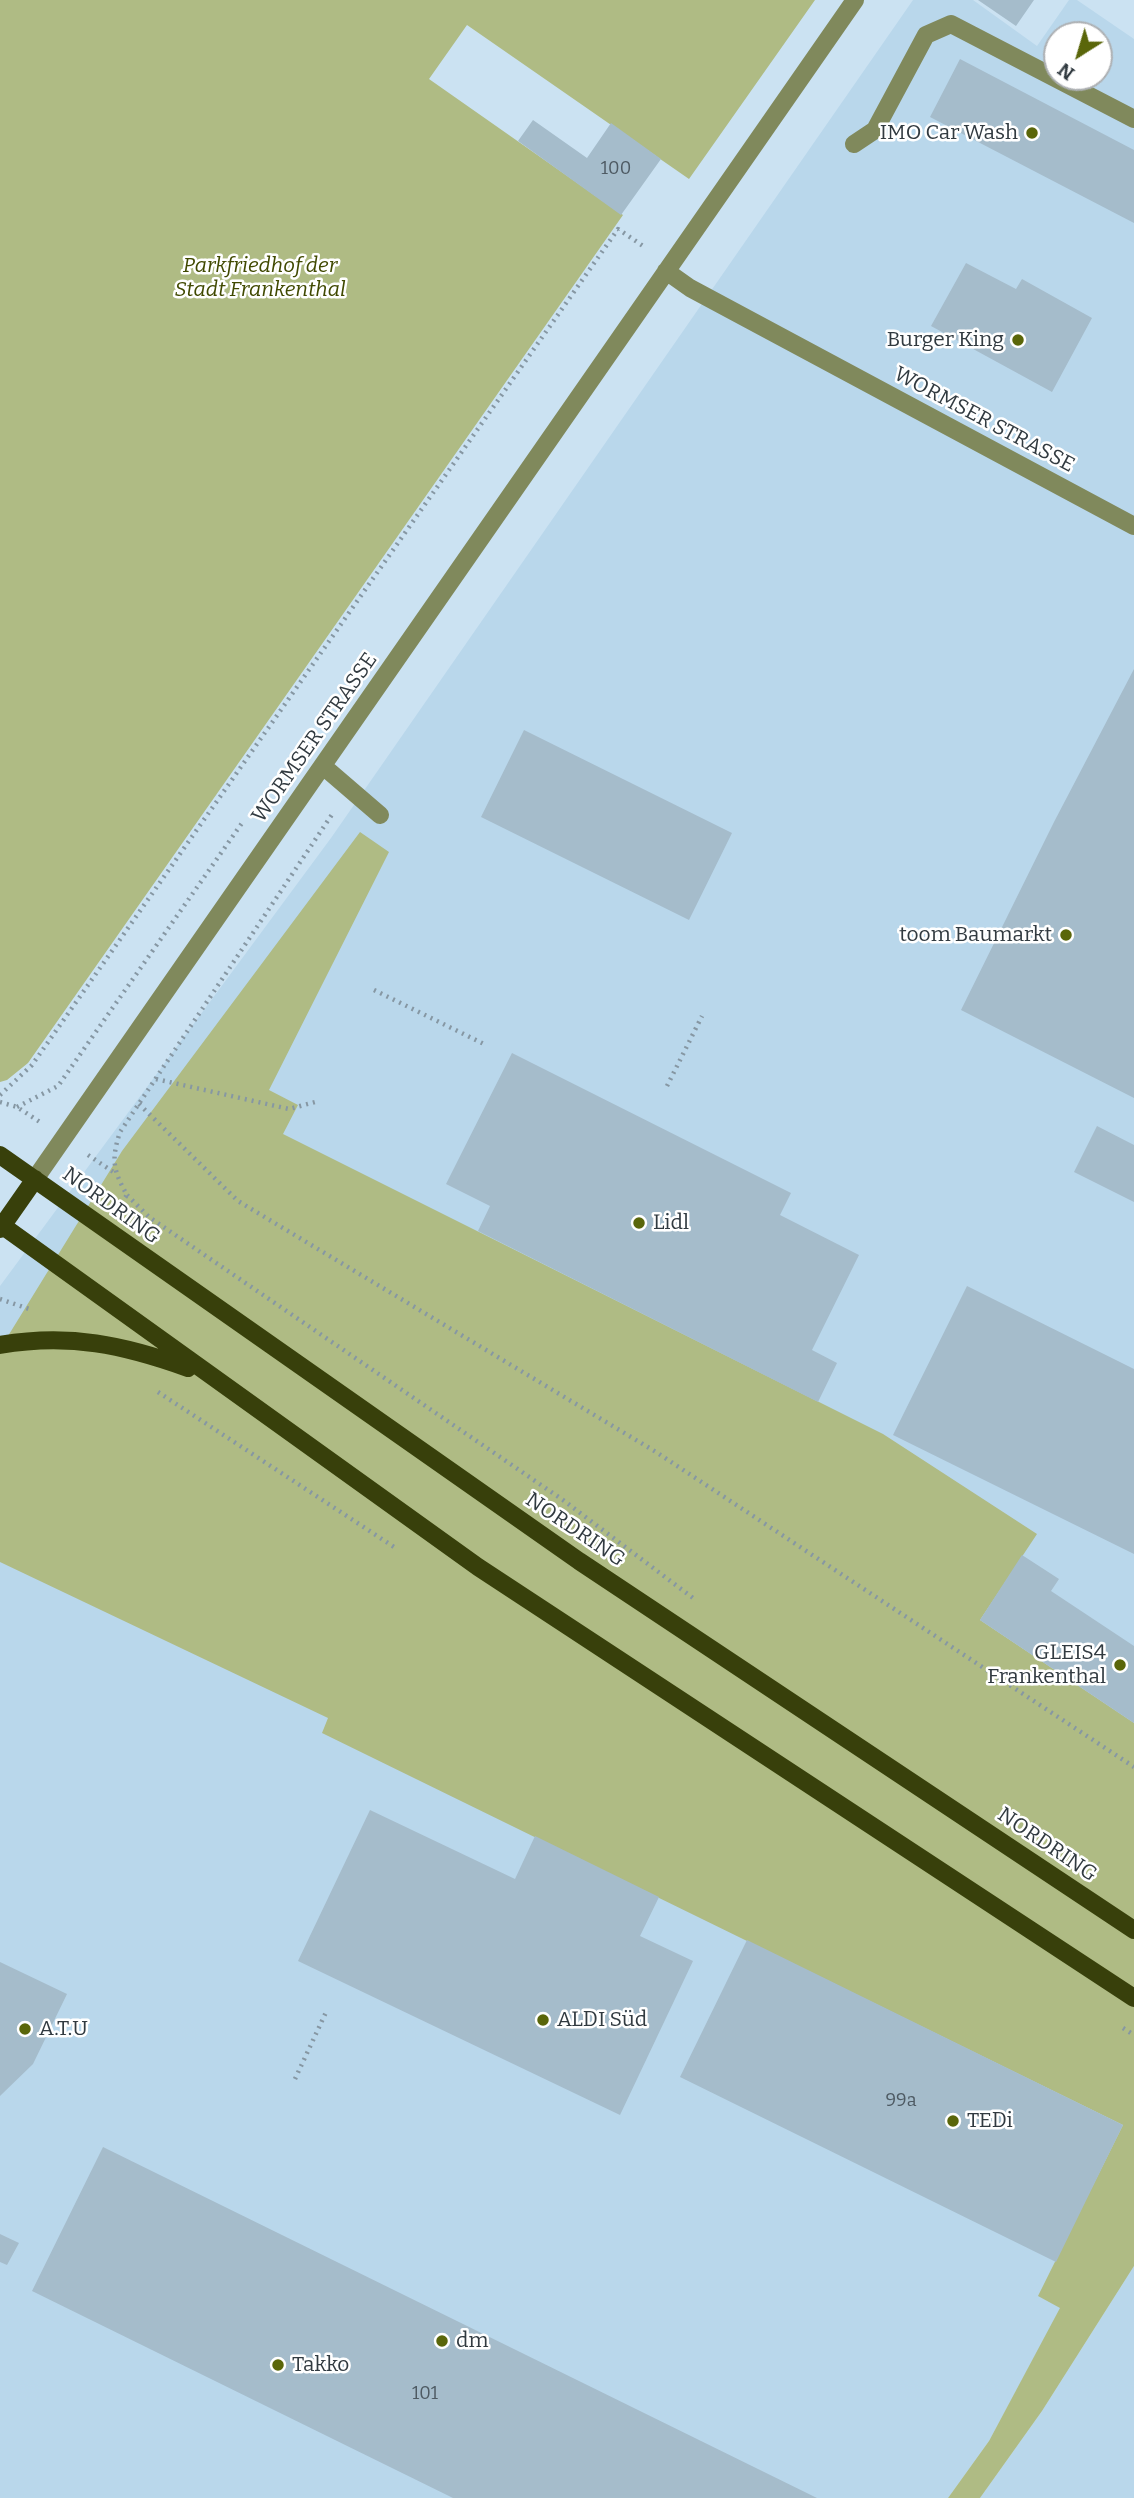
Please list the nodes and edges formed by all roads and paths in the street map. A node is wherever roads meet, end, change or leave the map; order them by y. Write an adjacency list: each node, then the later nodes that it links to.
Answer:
1 (855, 0): 5 (street, WORMSER STRASSE)
2 (1134, 120): 3 (street)
3 (854, 144)
4 (646, 248): 14 (path)
5 (666, 271): 6 (street, WORMSER STRASSE); 7 (street, WORMSER STRASSE)
6 (1134, 526)
7 (323, 766): 8 (street); 18 (street, WORMSER STRASSE)
8 (380, 815)
9 (374, 990): 11 (path)
10 (702, 1016): 13 (path)
11 (484, 1045)
12 (156, 1079): 15 (path)
13 (667, 1086)
14 (0, 1095)
15 (319, 1101)
16 (139, 1104): 24 (path)
17 (0, 1155): 18 (main road, NORDRING)
18 (35, 1180): 20 (main road, WORMSER STRASSE); 25 (main road, NORDRING)
19 (127, 1195): 23 (path)
20 (1, 1226): 22 (main road)
21 (0, 1345): 22 (main road)
22 (208, 1376): 26 (main road)
23 (703, 1605)
24 (1134, 1767)
25 (1134, 1930)
26 (1134, 1998)
27 (327, 2010): 28 (path)
28 (295, 2079)

